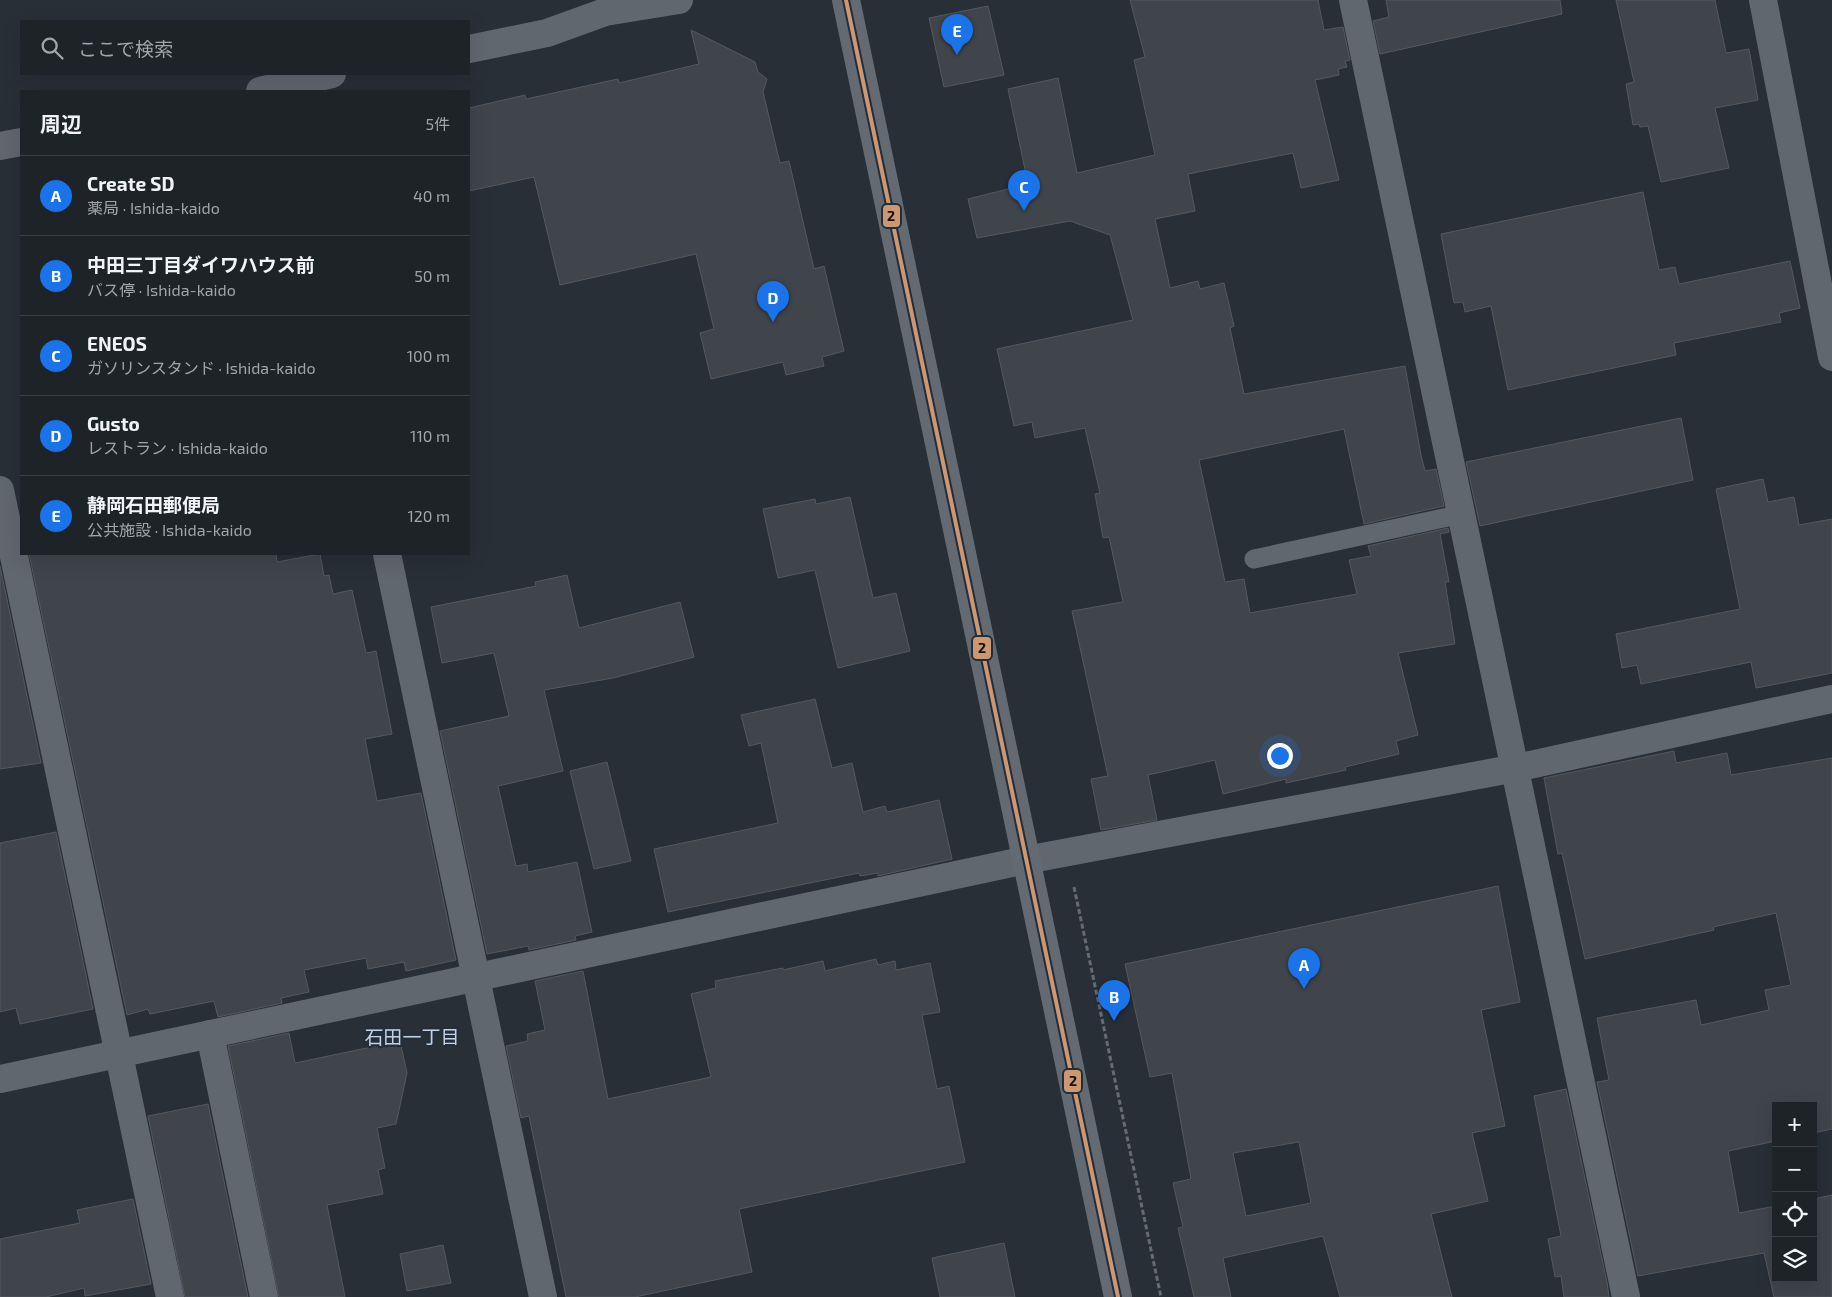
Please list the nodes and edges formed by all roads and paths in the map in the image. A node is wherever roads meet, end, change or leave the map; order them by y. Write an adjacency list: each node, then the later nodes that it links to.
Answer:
1 (679, 0): 5 (street)
2 (846, 0): 19 (street)
3 (1353, 0): 13 (street)
4 (1763, 0): 11 (street)
5 (470, 49)
6 (329, 75): 7 (street)
7 (288, 88): 8 (street)
8 (269, 90)
9 (20, 142): 10 (street)
10 (0, 146)
11 (1832, 358)
12 (0, 490): 22 (street)
13 (1462, 514): 15 (lane); 17 (street)
14 (387, 555): 20 (street)
15 (1254, 559)
16 (1832, 700): 17 (street)
17 (1516, 768): 18 (street); 29 (street)
18 (1066, 853): 19 (street); 28 (path)
19 (1026, 860): 20 (street); 27 (street)
20 (477, 977): 21 (street); 26 (street)
21 (210, 1034): 22 (street); 25 (street)
22 (119, 1054): 23 (street); 24 (street)
23 (0, 1079)
24 (170, 1297)
25 (264, 1297)
26 (542, 1297)
27 (1118, 1297)
28 (1161, 1297)
29 (1626, 1297)

